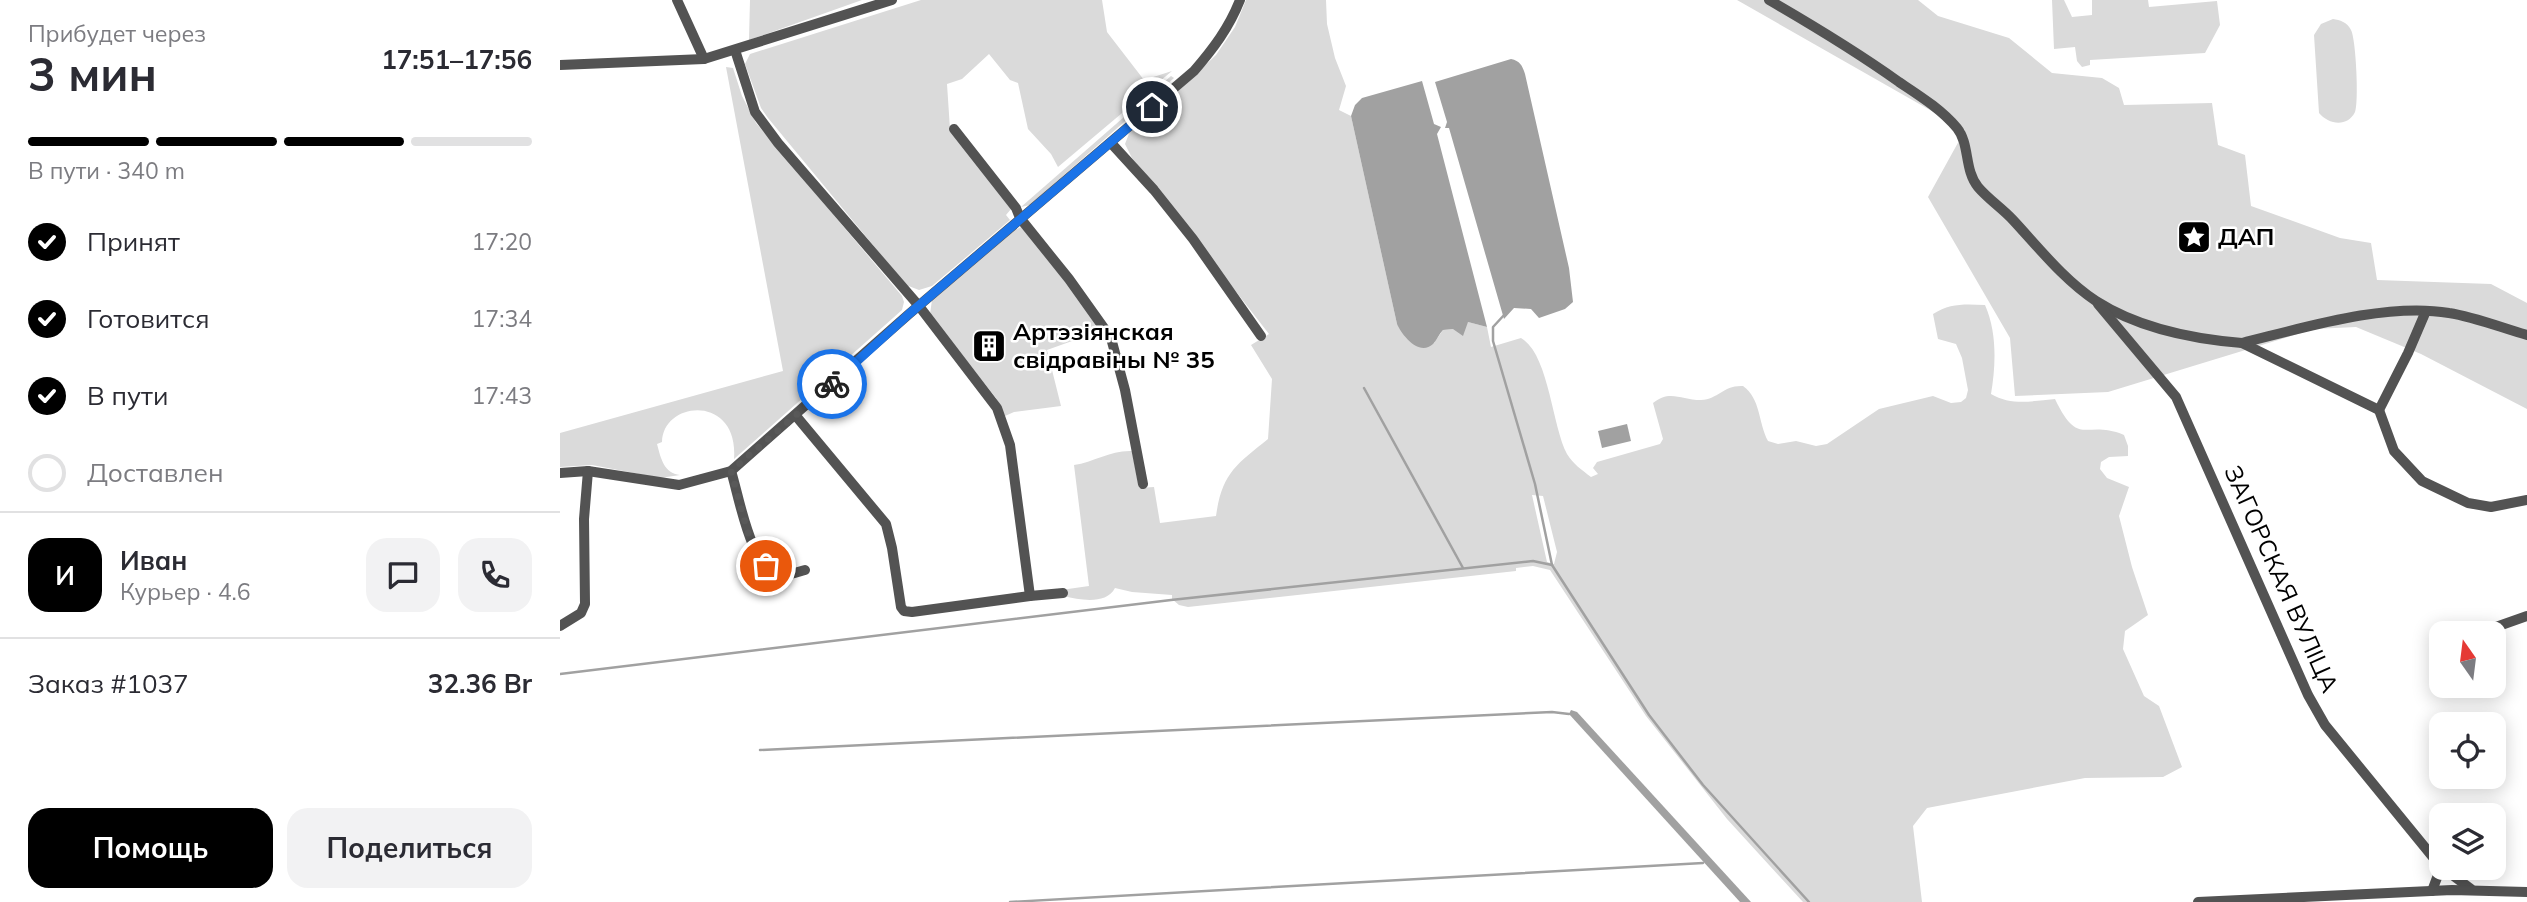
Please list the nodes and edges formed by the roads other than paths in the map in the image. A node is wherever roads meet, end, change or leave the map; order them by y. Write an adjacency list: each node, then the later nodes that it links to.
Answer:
1 (677, 0): 6 (street)
2 (892, 0): 5 (street)
3 (1240, 0): 9 (street)
4 (1769, 0): 11 (street, ЗАГОРСКАЯ ВУЛІЦА)
5 (735, 50): 6 (street); 12 (street)
6 (704, 59): 7 (street)
7 (560, 65)
8 (954, 128): 10 (street)
9 (1111, 143): 10 (street); 15 (street)
10 (1020, 218): 12 (street); 22 (street)
11 (2096, 301): 16 (street, ЗАГОРСКАЯ ВУЛІЦА); 32 (street, ЗАГОРСКАЯ ВУЛІЦА)
12 (919, 306): 18 (street); 26 (street)
13 (2426, 311): 14 (street); 16 (street); 17 (street)
14 (2527, 335)
15 (1261, 336)
16 (2242, 343): 17 (street, ЗАГОРСКАЯ ВУЛІЦА)
17 (2379, 410): 23 (street)
18 (796, 416): 20 (street); 26 (street)
19 (588, 471): 20 (street); 21 (street); 29 (street)
20 (731, 471): 24 (street)
21 (560, 473)
22 (1143, 484)
23 (2527, 500)
24 (805, 570)
25 (1063, 593): 26 (street)
26 (1030, 596)
27 (2527, 616): 28 (street)
28 (2506, 623)
29 (560, 626)
30 (2458, 880): 31 (street)
31 (2470, 889): 32 (street); 33 (street)
32 (2432, 891): 34 (street)
33 (2527, 892)
34 (2322, 900): 35 (street)
35 (2198, 902)

